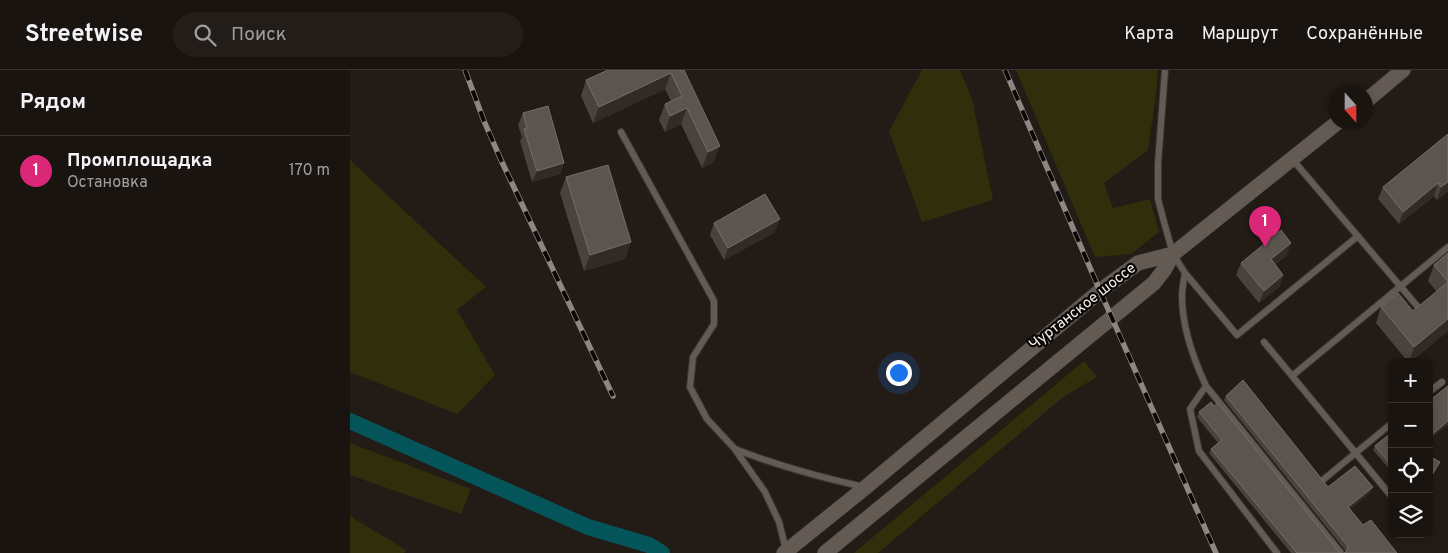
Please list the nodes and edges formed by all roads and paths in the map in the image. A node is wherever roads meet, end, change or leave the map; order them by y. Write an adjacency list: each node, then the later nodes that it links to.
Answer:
1 (1165, 70): 9 (lane)
2 (1404, 70): 3 (street)
3 (1373, 95)
4 (1329, 130): 6 (street)
5 (621, 132): 19 (lane)
6 (1293, 160): 7 (lane); 9 (street)
7 (1358, 236): 10 (lane); 11 (lane)
8 (1448, 247): 11 (lane)
9 (1173, 254): 10 (lane); 22 (street, Чуртанское шоссе); 25 (street, Чуртанское шоссе)
10 (1185, 273): 16 (lane)
11 (1400, 286): 12 (lane); 14 (lane)
12 (1418, 307)
13 (1264, 342): 14 (lane)
14 (1292, 376): 20 (lane)
15 (1442, 382): 17 (lane)
16 (1206, 386): 26 (lane); 27 (lane)
17 (1433, 389)
18 (1388, 426): 20 (lane)
19 (734, 448): 22 (lane); 24 (lane)
20 (1355, 453): 21 (lane); 23 (lane)
21 (1324, 479)
22 (866, 488): 24 (street, Чуртанское шоссе)
23 (1388, 493)
24 (785, 552)
25 (824, 553)
26 (1277, 553)
27 (1341, 553)

